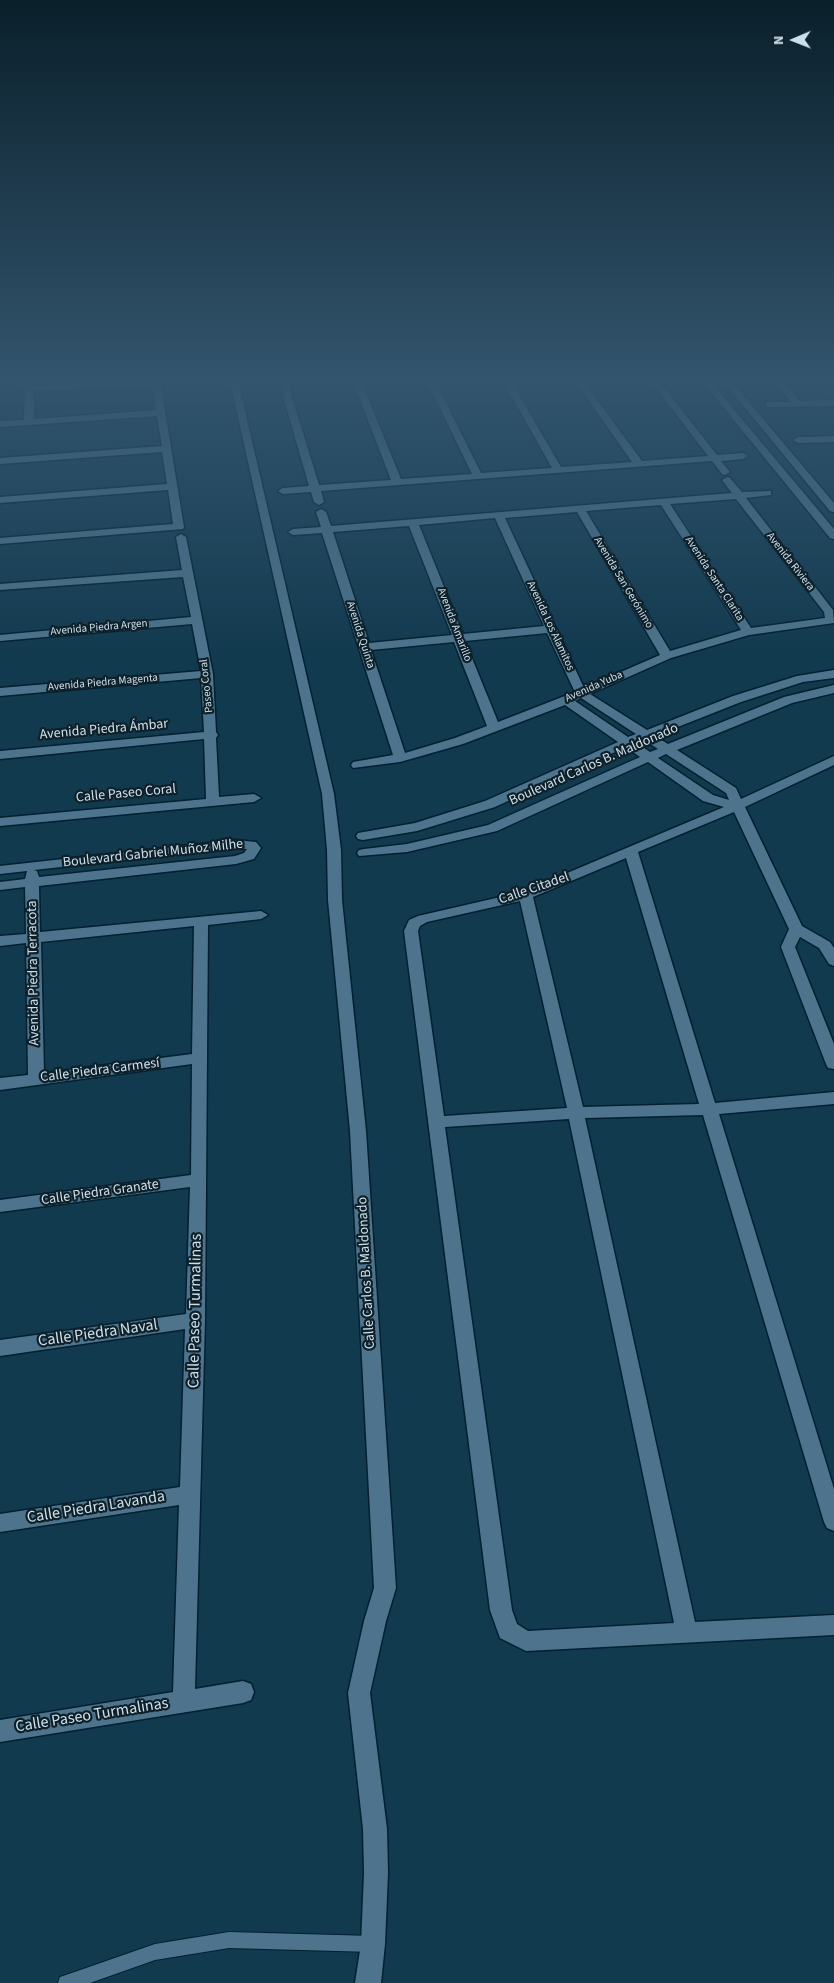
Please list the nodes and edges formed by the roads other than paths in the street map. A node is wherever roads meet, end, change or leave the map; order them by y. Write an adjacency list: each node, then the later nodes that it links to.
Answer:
1 (170, 474): 11 (street)
2 (255, 474): 91 (street, Calle Carlos B. Maldonado)
3 (311, 474): 12 (street, Avenida Quinta)
4 (394, 474): 10 (street)
5 (511, 474): 9 (street)
6 (724, 474): 15 (street, Avenida Riviera)
7 (782, 474): 24 (street)
8 (804, 474): 19 (street)
9 (478, 476): 10 (street)
10 (397, 482): 12 (street)
11 (172, 487): 16 (street); 26 (street)
12 (316, 489): 13 (street); 22 (street, Avenida Quinta)
13 (283, 491)
14 (768, 493): 15 (street)
15 (739, 496): 17 (street); 30 (street, Avenida Riviera)
16 (0, 500)
17 (664, 502): 18 (street); 32 (street, Avenida Santa Clarita)
18 (580, 509): 20 (street); 36 (street, Avenida San Gerónimo)
19 (834, 509)
20 (499, 516): 21 (street); 31 (street, Avenida Los Alamitos)
21 (414, 523): 22 (street); 34 (street, Avenida Amarillo)
22 (326, 529): 23 (street); 35 (street, Avenida Quinta)
23 (293, 532)
24 (834, 536)
25 (181, 537): 27 (street, Paseo Coral)
26 (0, 541)
27 (187, 573): 28 (street); 29 (street, Paseo Coral)
28 (0, 587)
29 (198, 620): 33 (street, Avenida Piedra Argen); 37 (street, Paseo Coral)
30 (832, 620): 32 (street, Avenida Yuba)
31 (551, 628): 34 (street); 41 (street, Avenida Los Alamitos)
32 (748, 632): 36 (street, Avenida Yuba)
33 (0, 638)
34 (459, 638): 35 (street); 43 (street, Avenida Amarillo)
35 (364, 647): 50 (street, Avenida Quinta)
36 (667, 656): 41 (street, Avenida Yuba)
37 (207, 674): 40 (street, Avenida Piedra Magenta); 44 (street, Paseo Coral)
38 (834, 674): 45 (street, Boulevard Carlos B. Maldonado)
39 (834, 689): 47 (street, Boulevard Carlos B. Maldonado)
40 (0, 692)
41 (581, 693): 42 (street, Avenida Yuba); 45 (street)
42 (566, 700): 43 (street, Avenida Yuba); 46 (street)
43 (494, 727): 50 (street, Avenida Yuba)
44 (212, 735): 48 (street, Avenida Piedra Ámbar); 54 (street, Paseo Coral)
45 (648, 735): 46 (street, Boulevard Carlos B. Maldonado); 47 (street)
46 (628, 742): 49 (street); 57 (street, Boulevard Carlos B. Maldonado)
47 (668, 749): 49 (street, Boulevard Carlos B. Maldonado); 55 (street)
48 (0, 755)
49 (650, 757): 55 (street); 59 (street, Boulevard Carlos B. Maldonado)
50 (400, 758): 52 (street, Avenida Yuba)
51 (833, 762): 55 (street, Calle Citadel)
52 (357, 765)
53 (254, 798): 54 (street, Calle Paseo Coral)
54 (213, 802): 56 (street, Calle Paseo Coral)
55 (736, 806): 58 (street, Calle Citadel); 67 (street)
56 (0, 822)
57 (363, 836)
58 (631, 852): 64 (street, Calle Citadel); 76 (street)
59 (364, 853)
60 (31, 866): 61 (street, Boulevard Gabriel Muñoz Milhe); 62 (street, Avenida Piedra Terracota); 62 (street, Boulevard Gabriel Muñoz Milhe)
61 (0, 870)
62 (33, 882): 63 (street, Boulevard Gabriel Muñoz Milhe); 68 (street, Avenida Piedra Terracota)
63 (0, 886)
64 (526, 895): 77 (street); 78 (street, Calle Citadel)
65 (261, 915): 66 (street)
66 (201, 922): 68 (street); 71 (street, Calle Paseo Turmalinas)
67 (796, 929): 70 (street); 72 (street)
68 (34, 937): 69 (street); 73 (street, Avenida Piedra Terracota)
69 (0, 941)
70 (834, 961)
71 (200, 1058): 73 (street, Calle Piedra Carmesí); 79 (street, Calle Paseo Turmalinas)
72 (834, 1064)
73 (36, 1080): 74 (street, Calle Piedra Carmesí)
74 (0, 1084)
75 (834, 1098): 76 (street)
76 (710, 1109): 77 (street); 84 (street)
77 (576, 1113): 78 (street); 87 (street)
78 (437, 1122): 87 (street)
79 (199, 1180): 80 (street, Calle Piedra Granate); 81 (street, Calle Paseo Turmalinas)
80 (0, 1206)
81 (196, 1320): 82 (street, Calle Piedra Naval); 83 (street, Calle Paseo Turmalinas)
82 (0, 1348)
83 (192, 1494): 85 (street, Calle Piedra Lavanda); 89 (street, Calle Paseo Turmalinas)
84 (834, 1522)
85 (0, 1523)
86 (834, 1625): 87 (street)
87 (687, 1634)
88 (243, 1692): 89 (street, Calle Paseo Turmalinas)
89 (184, 1700): 90 (street, Calle Paseo Turmalinas)
90 (0, 1731)
91 (373, 1944): 92 (lane); 93 (street, Calle Carlos B. Maldonado)
92 (66, 1983)
93 (368, 1983)

